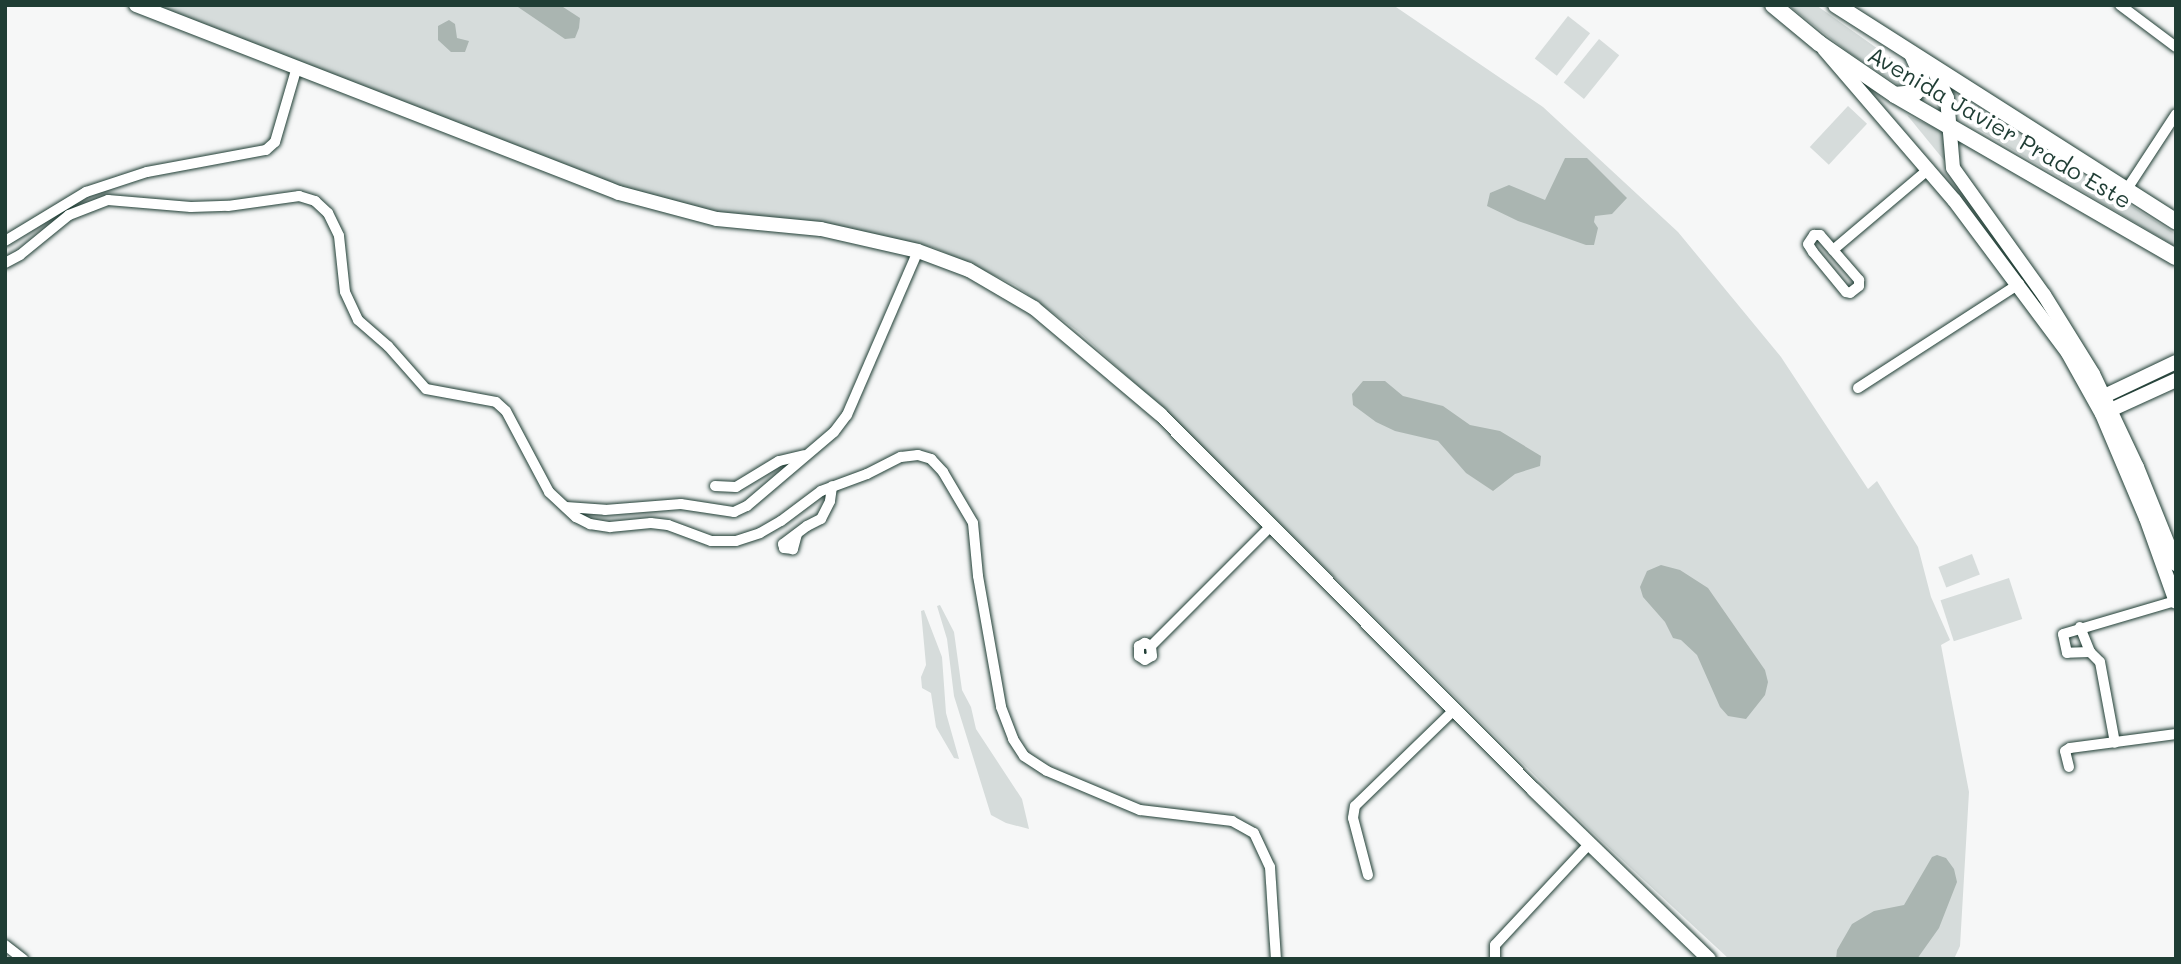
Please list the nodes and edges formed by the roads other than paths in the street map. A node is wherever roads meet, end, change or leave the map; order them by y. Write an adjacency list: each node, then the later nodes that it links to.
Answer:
1 (136, 5): 8 (street)
2 (1773, 5): 5 (main road, Avenida Javier Prado Este)
3 (1836, 5): 7 (main road, Avenida Javier Prado Este)
4 (2120, 5): 6 (street)
5 (1819, 43): 10 (main road, Avenida Javier Prado Este); 13 (street)
6 (2176, 47)
7 (1912, 54): 9 (main road, Avenida Javier Prado Este); 10 (main road)
8 (297, 67): 16 (street); 18 (street)
9 (1933, 68): 12 (street); 14 (main road, Avenida Javier Prado Este)
10 (1895, 95): 12 (main road, Avenida Javier Prado Este)
11 (2176, 114): 14 (street)
12 (1951, 128): 19 (main road, Avenida Javier Prado Este); 27 (street)
13 (1929, 169): 17 (street); 21 (street)
14 (2125, 192): 15 (main road, Avenida Javier Prado Este)
15 (2176, 222)
16 (5, 242)
17 (1833, 250): 17 (street)
18 (918, 251): 28 (street); 32 (street)
19 (2176, 257)
20 (5, 263): 31 (street)
21 (2018, 284): 25 (street); 27 (street)
22 (2176, 362): 23 (street)
23 (2143, 376): 26 (street); 27 (street)
24 (2176, 380): 26 (street)
25 (1858, 388)
26 (2148, 392): 27 (street)
27 (2103, 405): 34 (street); 35 (street)
28 (805, 455): 29 (street); 31 (street)
29 (715, 486)
30 (832, 486): 31 (street); 33 (street); 47 (street)
31 (565, 507)
32 (1272, 525): 37 (street); 39 (street)
33 (797, 534)
34 (2176, 564)
35 (2176, 601): 36 (street)
36 (2080, 627): 38 (street); 38 (street)
37 (1151, 646)
38 (2090, 652): 41 (street)
39 (1455, 709): 43 (street); 44 (street)
40 (2176, 734): 41 (street)
41 (2115, 743): 42 (street)
42 (2069, 767)
43 (1590, 843): 48 (street); 49 (street)
44 (1368, 874)
45 (5, 945): 46 (street)
46 (23, 959)
47 (1276, 959)
48 (1495, 959)
49 (1709, 959)

